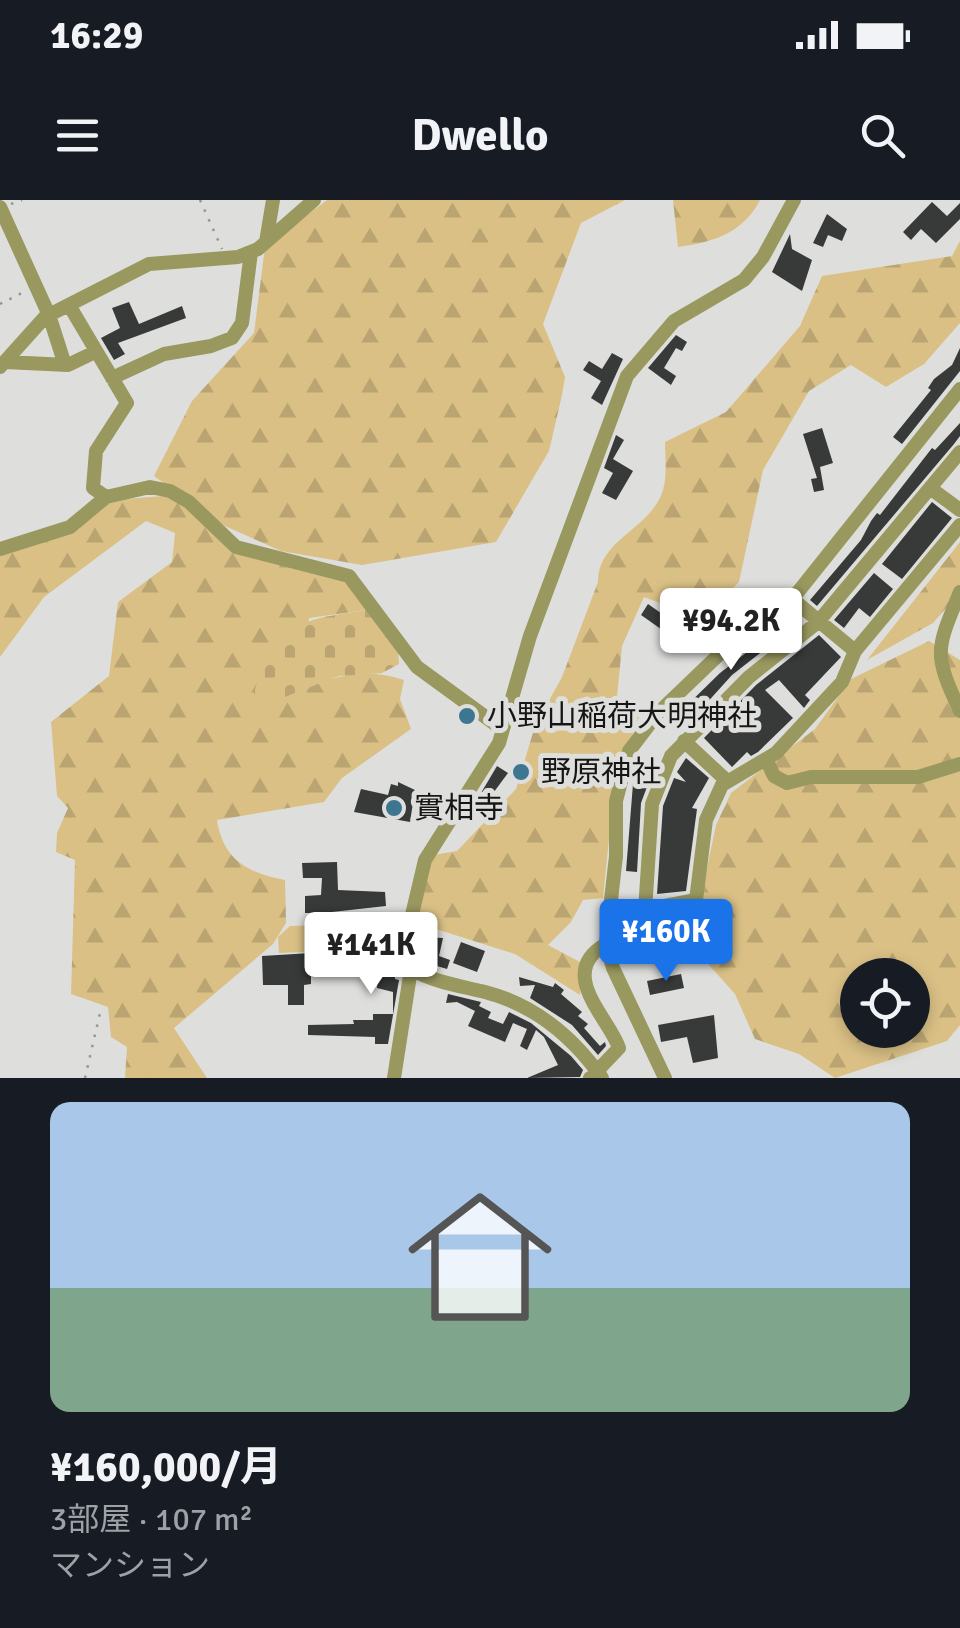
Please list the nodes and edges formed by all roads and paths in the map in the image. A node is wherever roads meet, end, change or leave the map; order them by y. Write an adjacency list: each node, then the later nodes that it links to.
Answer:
1 (200, 200): 8 (path)
2 (273, 200): 6 (street)
3 (314, 200): 6 (street)
4 (794, 200): 29 (street)
5 (0, 207): 9 (street)
6 (266, 242): 7 (street)
7 (251, 252): 8 (street); 16 (street)
8 (226, 258): 11 (street)
9 (36, 286): 10 (path); 12 (street)
10 (0, 304)
11 (69, 305): 12 (street); 13 (street)
12 (49, 315): 14 (street); 15 (street)
13 (96, 352): 15 (street); 16 (street)
14 (2, 365): 15 (street)
15 (65, 365)
16 (112, 378): 20 (street)
17 (960, 390): 25 (street)
18 (960, 452): 19 (street)
19 (930, 488): 21 (street); 26 (street)
20 (106, 496): 23 (street); 29 (street)
21 (960, 510)
22 (960, 524): 27 (street)
23 (0, 549)
24 (960, 592): 28 (street)
25 (792, 598): 26 (street); 35 (street)
26 (818, 622): 27 (street); 30 (street)
27 (855, 651): 31 (street)
28 (960, 711)
29 (502, 729): 37 (street)
30 (684, 741): 33 (street); 34 (street)
31 (766, 760): 32 (street); 33 (street)
32 (960, 764)
33 (726, 780): 34 (street)
34 (644, 911): 35 (street)
35 (607, 917): 36 (street)
36 (606, 944): 39 (street); 42 (street)
37 (411, 969): 39 (street); 41 (street)
38 (100, 1013): 40 (path)
39 (597, 1077)
40 (85, 1078)
41 (394, 1078)
42 (665, 1078)

